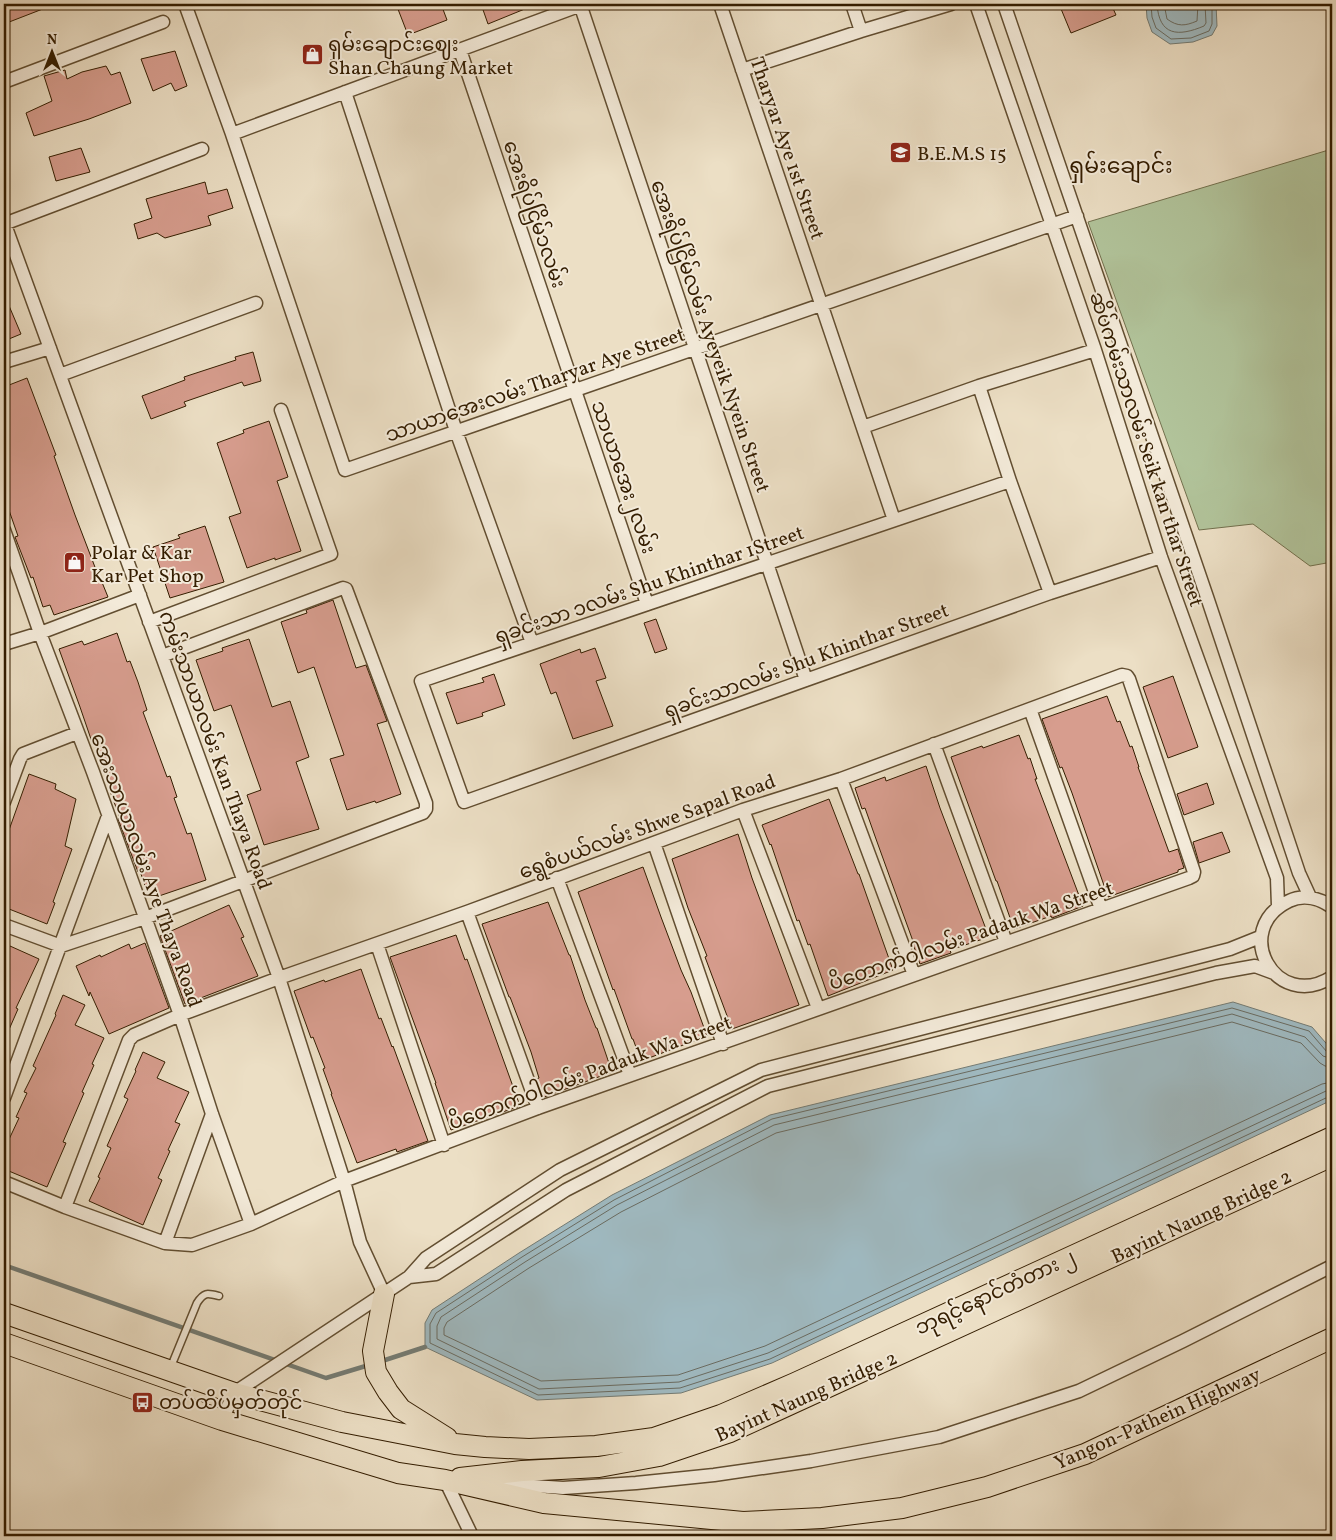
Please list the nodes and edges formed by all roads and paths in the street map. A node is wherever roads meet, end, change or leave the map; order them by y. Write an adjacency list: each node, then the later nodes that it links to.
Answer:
1 (185, 4): 14 (street)
2 (720, 4): 11 (street, Tharyar Aye 1st Street)
3 (852, 4): 9 (street)
4 (951, 4): 9 (street)
5 (976, 4): 18 (street, ဆိပ်ကမ်းသာလမ်း Seik kan thar Street)
6 (1004, 4): 16 (street, ဆိပ်ကမ်းသာလမ်း Seik kan thar Street)
7 (580, 5): 10 (street); 23 (street, အေးရိပ်ငြိမ်လမ်း Ayeyeik Nyein Street)
8 (163, 22): 12 (street)
9 (861, 31): 11 (street)
10 (460, 50): 13 (street); 28 (street, အေးရိပ်ငြိမ်၁လမ်း)
11 (742, 70): 21 (street, Tharyar Aye 1st Street)
12 (4, 82)
13 (345, 92): 14 (street); 31 (street)
14 (232, 134): 31 (street, သာယာအေးလမ်း Tharyar Aye Street)
15 (202, 149): 17 (street)
16 (1077, 216): 18 (street); 58 (street, ဆိပ်ကမ်းသာလမ်း Seik kan thar Street)
17 (4, 223): 19 (street, ကမ်းသာယာလမ်း Kan Thaya Road)
18 (1051, 225): 21 (street); 24 (street, ဆိပ်ကမ်းသာလမ်း Seik kan thar Street)
19 (9, 250): 22 (street, ကမ်းသာယာလမ်း Kan Thaya Road)
20 (256, 303): 26 (street)
21 (821, 305): 23 (street, သာယာအေးလမ်း Tharyar Aye Street); 30 (street, Tharyar Aye 1st Street)
22 (50, 348): 25 (street); 26 (street, ကမ်းသာယာလမ်း Kan Thaya Road)
23 (695, 348): 28 (street, သာယာအေးလမ်း Tharyar Aye Street); 36 (street, အေးရိပ်ငြိမ်လမ်း Ayeyeik Nyein Street)
24 (1095, 350): 27 (street); 35 (street, ဆိပ်ကမ်းသာလမ်း Seik kan thar Street)
25 (4, 362)
26 (60, 376): 38 (street, ကမ်းသာယာလမ်း Kan Thaya Road)
27 (980, 386): 30 (street); 32 (street)
28 (575, 390): 31 (street, သာယာအေးလမ်း Tharyar Aye Street); 39 (street, သာယာအေး၂လမ်း)
29 (281, 410): 40 (street)
30 (863, 427): 33 (street, Tharyar Aye 1st Street)
31 (456, 431): 42 (street)
32 (1010, 481): 33 (street, ရှခင်းသာ ၁လမ်း Shu Khinthar 1Street); 37 (street)
33 (894, 520): 36 (street, ရှခင်းသာ ၁လမ်း Shu Khinthar 1Street)
34 (4, 530): 41 (street, အေးသာယာလမ်း Aye Thaya Road)
35 (1161, 557): 37 (street, ရှခင်းသာလမ်း Shu Khinthar Street); 59 (street, ဆိပ်ကမ်းသာလမ်း Seik kan thar Street)
36 (767, 563): 39 (street, ရှခင်းသာ ၁လမ်း Shu Khinthar 1Street); 45 (street, အေးရိပ်ငြိမ်လမ်း Ayeyeik Nyein Street)
37 (1050, 594): 45 (street, ရှခင်းသာလမ်း Shu Khinthar Street)
38 (140, 595): 40 (street, ကမ်းသာယာလမ်း Kan Thaya Road); 41 (street)
39 (647, 604): 42 (street, ရှခင်းသာ ၁လမ်း Shu Khinthar 1Street)
40 (149, 622): 44 (street, ကမ်းသာယာလမ်း Kan Thaya Road)
41 (40, 633): 43 (street); 47 (street, အေးသာယာလမ်း Aye Thaya Road)
42 (532, 643): 51 (street, ရှခင်းသာ ၁လမ်း Shu Khinthar 1Street)
43 (4, 644)
44 (162, 656): 57 (street, ကမ်းသာယာလမ်း Kan Thaya Road); 57 (street)
45 (806, 680): 51 (street, ရှခင်းသာလမ်း Shu Khinthar Street)
46 (1030, 709): 48 (street, ရွေစံပယ်လမ်း Shwe Sapal Road); 55 (street, ရွေစံပယ်လမ်း Shwe Sapal Road); 61 (street)
47 (77, 733): 50 (street); 53 (street, အေးသာယာလမ်း Aye Thaya Road)
48 (934, 744): 49 (street, ရွေစံပယ်လမ်း Shwe Sapal Road); 66 (street)
49 (841, 779): 52 (street, ရွေစံပယ်လမ်း Shwe Sapal Road); 70 (street)
50 (4, 802)
51 (464, 802)
52 (743, 810): 54 (street, ရွေစံပယ်လမ်း Shwe Sapal Road); 73 (street)
53 (108, 816): 63 (street, အေးသာယာလမ်း Aye Thaya Road); 68 (street)
54 (654, 843): 56 (street, ရွေစံပယ်လမ်း Shwe Sapal Road); 75 (street)
55 (1193, 876): 61 (street, ပိတောက်ဝါလမ်း Padauk Wa Street)
56 (557, 878): 62 (street, ရွေစံပယ်လမ်း Shwe Sapal Road); 76 (street)
57 (244, 880): 63 (street); 72 (street, ကမ်းသာယာလမ်း Kan Thaya Road)
58 (1310, 897): 59 (street); 60 (street)
59 (1278, 906): 65 (street)
60 (1332, 907)
61 (1101, 909): 66 (street, ပိတောက်ဝါလမ်း Padauk Wa Street)
62 (467, 912): 67 (street, ရွေစံပယ်လမ်း Shwe Sapal Road); 78 (street)
63 (145, 918): 68 (street); 74 (street, အေးသာယာလမ်း Aye Thaya Road)
64 (4, 925): 68 (street)
65 (1260, 937): 69 (street); 89 (street)
66 (1006, 942): 70 (street, ပိတောက်ဝါလမ်း Padauk Wa Street)
67 (377, 944): 72 (street, ရွေစံပယ်လမ်း Shwe Sapal Road); 81 (street)
68 (61, 946): 77 (street)
69 (1274, 973): 71 (street); 89 (street)
70 (914, 975): 73 (street, ပိတောက်ဝါလမ်း Padauk Wa Street)
71 (1332, 977)
72 (279, 978): 74 (street, ရွေစံပယ်လမ်း Shwe Sapal Road); 83 (street, ကမ်းသာယာလမ်း Kan Thaya Road)
73 (818, 1008): 75 (street, ပိတောက်ဝါလမ်း Padauk Wa Street)
74 (180, 1015): 79 (street, အေးသာယာလမ်း Aye Thaya Road); 85 (street, ရွေစံပယ်လမ်း Shwe Sapal Road)
75 (723, 1044): 76 (street, ပိတောက်ဝါလမ်း Padauk Wa Street)
76 (630, 1075): 78 (street, ပိတောက်ဝါလမ်း Padauk Wa Street)
77 (4, 1098)
78 (538, 1108): 81 (street, ပိတောက်ဝါလမ်း Padauk Wa Street)
79 (212, 1114): 86 (street, အေးသာယာလမ်း Aye Thaya Road); 87 (street)
80 (1332, 1137): 99 (main road, ဘုရင့်နောင်တံတား ၂)
81 (444, 1145): 83 (street, ပိတောက်ဝါလမ်း Padauk Wa Street)
82 (1332, 1156): 99 (main road, Bayint Naung Bridge 2)
83 (344, 1181): 86 (street, ပိတောက်ဝါလမ်း Padauk Wa Street); 90 (street, ကမ်းသာယာလမ်း Kan Thaya Road)
84 (4, 1182): 85 (street, ပိတောက်ဝါလမ်း Padauk Wa Street)
85 (65, 1207): 87 (street, ပိတောက်ဝါလမ်း Padauk Wa Street)
86 (251, 1224): 87 (street, ပိတောက်ဝါလမ်း Padauk Wa Street)
87 (165, 1244)
88 (1332, 1266): 100 (street)
89 (409, 1276): 90 (street)
90 (384, 1294): 96 (street); 98 (main road)
91 (218, 1296): 95 (lane)
92 (4, 1313): 95 (main road)
93 (1332, 1338): 100 (main road, Yangon-Pathein Highway)
94 (4, 1343): 97 (main road, Yangon-Pathein Highway)
95 (170, 1371): 96 (main road)
96 (234, 1393): 97 (street); 98 (main road)
97 (222, 1420): 100 (main road, Yangon-Pathein Highway)
98 (455, 1444): 99 (main road)
99 (656, 1447): 100 (main road, Yangon-Pathein Highway)
100 (445, 1480): 101 (street)
101 (472, 1536)

